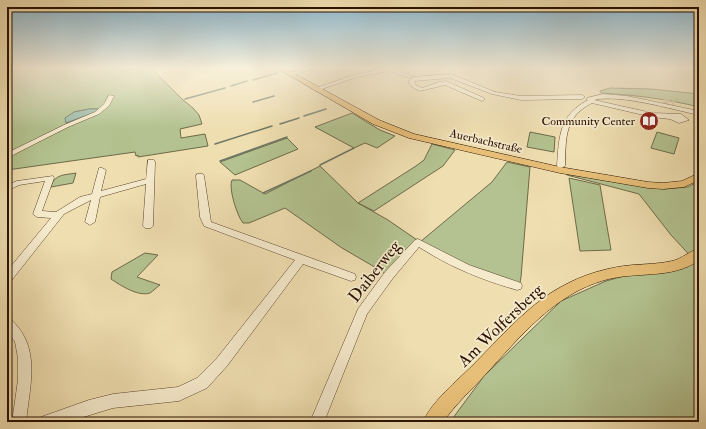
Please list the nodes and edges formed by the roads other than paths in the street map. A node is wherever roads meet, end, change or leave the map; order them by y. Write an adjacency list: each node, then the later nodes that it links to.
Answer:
1 (319, 88): 6 (street)
2 (418, 88): 3 (street)
3 (427, 88)
4 (457, 88): 9 (street)
5 (481, 88): 8 (street)
6 (316, 89): 20 (main road, Auerbachstraße)
7 (111, 96): 15 (street)
8 (588, 98): 10 (street); 14 (street); 17 (street)
9 (482, 99)
10 (644, 100): 11 (street); 13 (street)
11 (664, 101)
12 (674, 104): 13 (street)
13 (699, 112)
14 (671, 117)
15 (7, 156)
16 (151, 162): 21 (street)
17 (561, 166)
18 (102, 170): 23 (street)
19 (200, 176): 28 (street)
20 (699, 176)
21 (150, 180): 23 (street); 26 (street)
22 (7, 188): 24 (street)
23 (96, 196): 24 (street); 25 (street)
24 (58, 215): 30 (street)
25 (90, 222)
26 (148, 226)
27 (699, 253): 36 (main road, Am Wolfersberg)
28 (302, 258): 29 (street); 34 (street)
29 (352, 277)
30 (7, 278)
31 (517, 286): 35 (street, Daiberweg)
32 (7, 322): 33 (street)
33 (18, 422)
34 (46, 422)
35 (317, 422)
36 (432, 422)

